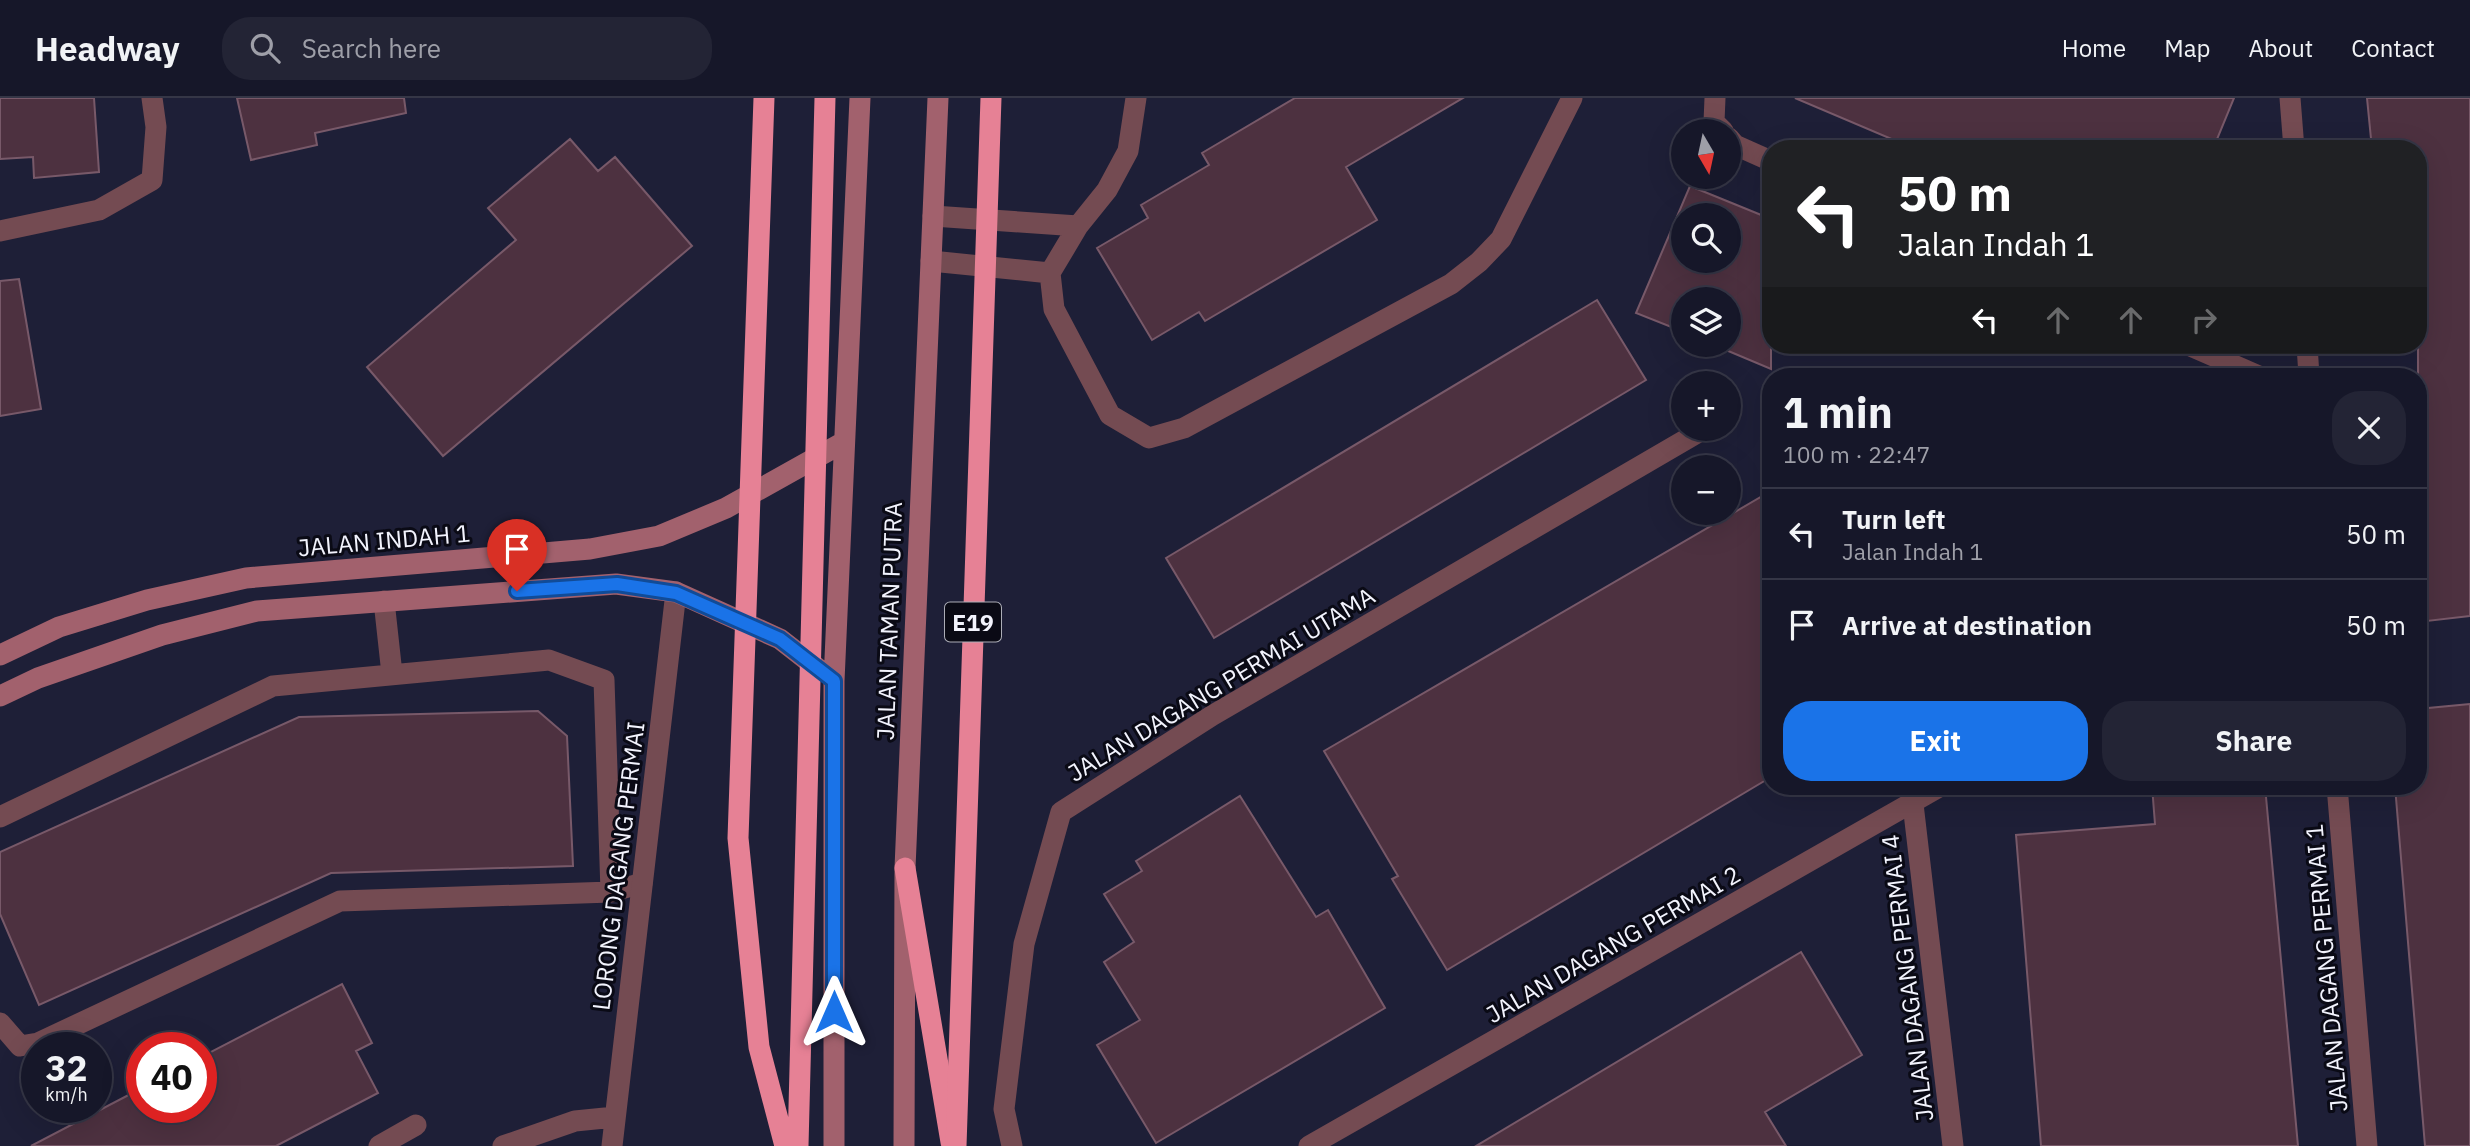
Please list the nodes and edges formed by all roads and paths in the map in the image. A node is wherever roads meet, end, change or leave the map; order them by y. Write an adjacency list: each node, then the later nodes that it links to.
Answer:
1 (152, 98): 17 (street)
2 (764, 98): 43 (highway, bridge)
3 (825, 98): 44 (highway, bridge)
4 (860, 98): 23 (street, JALAN TAMAN PUTRA)
5 (938, 98): 15 (street, JALAN TAMAN PUTRA)
6 (991, 98): 47 (highway, E19, bridge)
7 (1136, 98): 16 (street)
8 (1572, 98): 19 (street)
9 (1715, 98): 11 (street)
10 (2290, 98): 12 (street)
11 (1714, 119)
12 (2293, 140)
13 (1741, 148): 14 (street)
14 (1762, 156)
15 (933, 216): 16 (street); 18 (street, JALAN TAMAN PUTRA)
16 (1078, 226): 19 (street)
17 (0, 231)
18 (931, 261): 19 (street); 34 (street, JALAN TAMAN PUTRA)
19 (1049, 272)
20 (2209, 354): 21 (street)
21 (2241, 368)
22 (1682, 441): 48 (street, JALAN DAGANG PERMAI UTAMA)
23 (845, 442): 26 (street, JALAN INDAH 1); 28 (street, JALAN TAMAN PUTRA)
24 (676, 593): 25 (street); 28 (street); 35 (street, LORONG DAGANG PERMAI)
25 (384, 601): 27 (street); 29 (street)
26 (0, 655)
27 (391, 674): 33 (street); 36 (street)
28 (834, 681): 45 (street, JALAN TAMAN PUTRA)
29 (0, 696)
30 (1927, 795): 32 (street, JALAN DAGANG PERMAI 2)
31 (2338, 795): 51 (street, JALAN DAGANG PERMAI 1)
32 (1913, 804): 49 (street, JALAN DAGANG PERMAI 2); 50 (street, JALAN DAGANG PERMAI 4)
33 (0, 817)
34 (905, 868): 46 (street, JALAN TAMAN PUTRA); 47 (highway)
35 (642, 883): 36 (street); 38 (street, LORONG DAGANG PERMAI)
36 (611, 892): 37 (street)
37 (0, 1023)
38 (615, 1117): 41 (street); 42 (street, LORONG DAGANG PERMAI)
39 (416, 1125): 40 (street)
40 (379, 1146)
41 (503, 1146)
42 (612, 1146)
43 (785, 1146)
44 (799, 1146)
45 (834, 1146)
46 (904, 1146)
47 (954, 1146)
48 (1012, 1146)
49 (1310, 1146)
50 (1953, 1146)
51 (2367, 1146)

